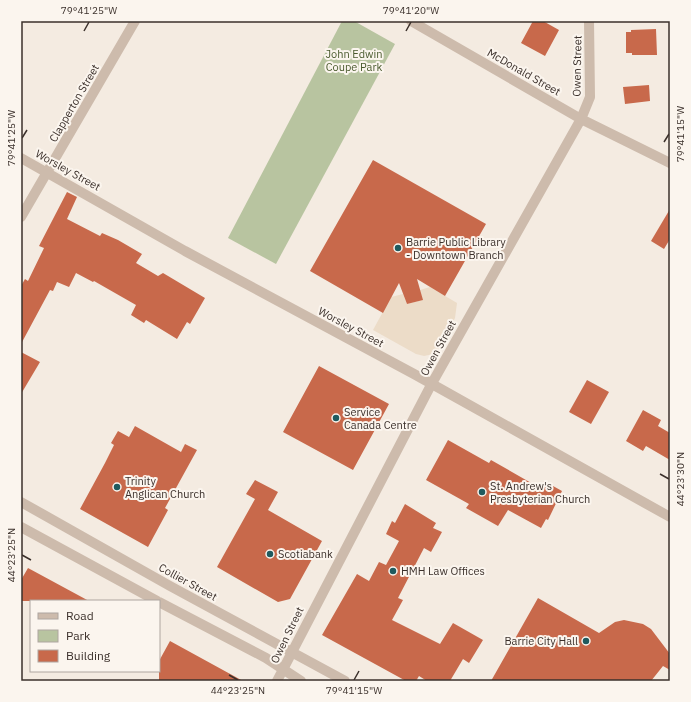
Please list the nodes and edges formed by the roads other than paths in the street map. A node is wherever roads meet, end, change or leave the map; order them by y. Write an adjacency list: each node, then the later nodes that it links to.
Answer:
1 (135, 21): 7 (street, Clapperton Street)
2 (411, 21): 4 (street, McDonald Street)
3 (589, 21): 4 (street, Owen Street)
4 (581, 119): 6 (street, McDonald Street); 9 (street, Owen Street)
5 (21, 158): 7 (street, Worsley Street)
6 (670, 163)
7 (47, 171): 8 (street, Clapperton Street); 9 (street, Worsley Street)
8 (21, 217)
9 (431, 385): 11 (street, Worsley Street); 15 (street, Owen Street)
10 (21, 502): 15 (street, Collier Street)
11 (670, 517)
12 (21, 527): 13 (street)
13 (154, 600)
14 (160, 603): 16 (street)
15 (292, 652): 16 (street, Owen Street); 19 (street, Collier Street)
16 (284, 669): 17 (street, Owen Street); 18 (street)
17 (277, 681)
18 (301, 681)
19 (345, 681)

